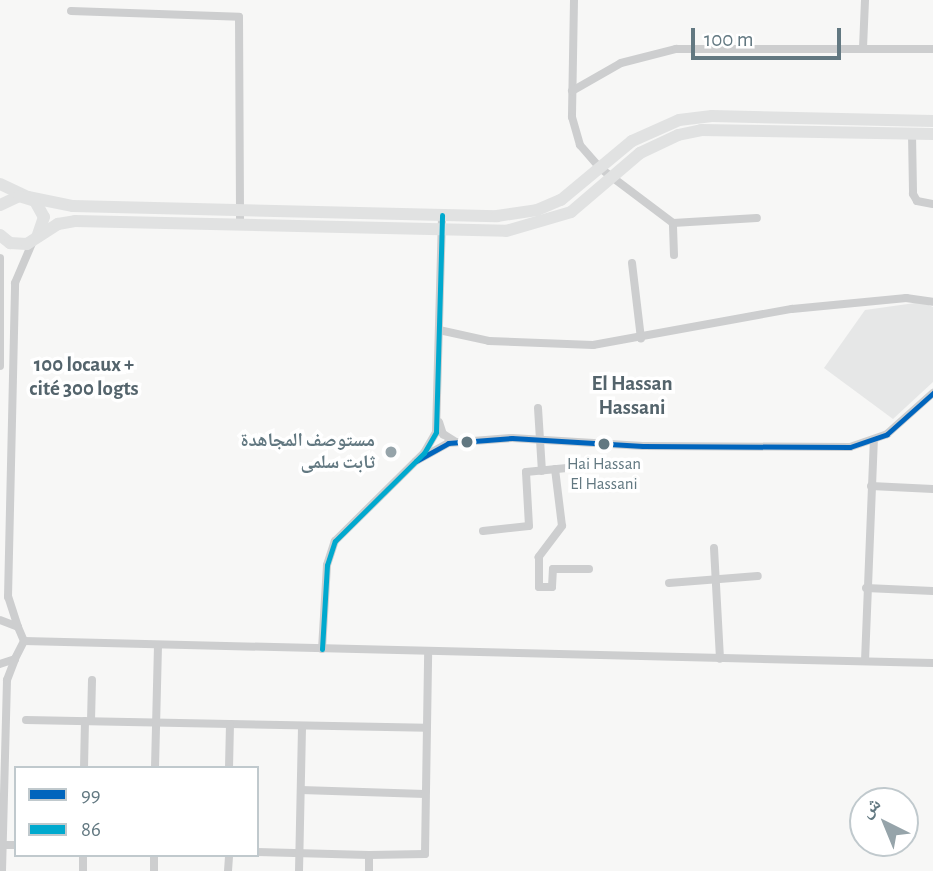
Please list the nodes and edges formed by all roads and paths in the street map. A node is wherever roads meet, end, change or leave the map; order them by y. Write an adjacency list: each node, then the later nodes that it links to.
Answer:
1 (574, 0): 6 (street)
2 (864, 0): 4 (street)
3 (71, 11): 16 (street)
4 (863, 48): 5 (street); 6 (street)
5 (933, 49)
6 (572, 91): 10 (street)
7 (933, 121): 10 (street)
8 (912, 134): 9 (street); 11 (street); 14 (street)
9 (933, 134)
10 (600, 168): 11 (street); 17 (street)
11 (612, 177): 19 (street); 21 (street)
12 (0, 184): 13 (street)
13 (28, 197): 15 (street); 16 (street); 23 (street)
14 (933, 204)
15 (0, 205)
16 (238, 211): 17 (street); 20 (street)
17 (442, 215): 21 (street)
18 (757, 218): 19 (street)
19 (673, 223): 24 (street)
20 (240, 225): 21 (street); 23 (street)
21 (440, 230): 28 (street)
22 (0, 235): 23 (street)
23 (34, 240): 52 (street)
24 (674, 256)
25 (0, 258): 30 (street)
26 (632, 263): 29 (street)
27 (933, 302): 29 (street)
28 (439, 330): 29 (street); 33 (street)
29 (641, 338)
30 (0, 366)
31 (933, 393): 35 (street)
32 (538, 408): 34 (street)
33 (438, 419): 36 (street); 37 (street)
34 (539, 437): 35 (street); 36 (street); 40 (street)
35 (874, 441): 41 (street)
36 (456, 442): 37 (street)
37 (416, 461): 55 (street)
38 (598, 465): 39 (street)
39 (555, 470): 40 (street); 45 (street)
40 (542, 471): 43 (street)
41 (871, 486): 42 (street); 49 (street)
42 (933, 489)
43 (483, 531)
44 (714, 548): 47 (street)
45 (589, 569)
46 (758, 576): 47 (street)
47 (715, 580): 48 (street); 58 (street)
48 (669, 583)
49 (866, 588): 50 (street); 59 (street)
50 (933, 591)
51 (0, 620): 52 (street)
52 (18, 627): 53 (street)
53 (24, 641): 54 (street); 57 (street)
54 (158, 645): 55 (street); 65 (street)
55 (322, 649): 56 (street)
56 (428, 652): 58 (street); 68 (street)
57 (15, 659): 61 (street); 74 (street)
58 (720, 659): 59 (street)
59 (865, 662): 60 (street)
60 (933, 663)
61 (0, 664)
62 (92, 680): 64 (street)
63 (26, 720): 64 (street)
64 (88, 721): 65 (street); 69 (street)
65 (156, 722): 66 (street); 70 (street)
66 (230, 724): 67 (street); 71 (street)
67 (302, 726): 68 (street); 72 (street)
68 (426, 728): 73 (street)
69 (84, 766)
70 (155, 766)
71 (229, 766)
72 (301, 790): 73 (street); 77 (street)
73 (425, 793): 78 (street)
74 (2, 845): 75 (street); 79 (street)
75 (14, 845)
76 (259, 852): 77 (street)
77 (299, 853): 78 (street); 80 (street)
78 (369, 855): 81 (street)
79 (2, 871)
80 (299, 871)
81 (369, 871)

